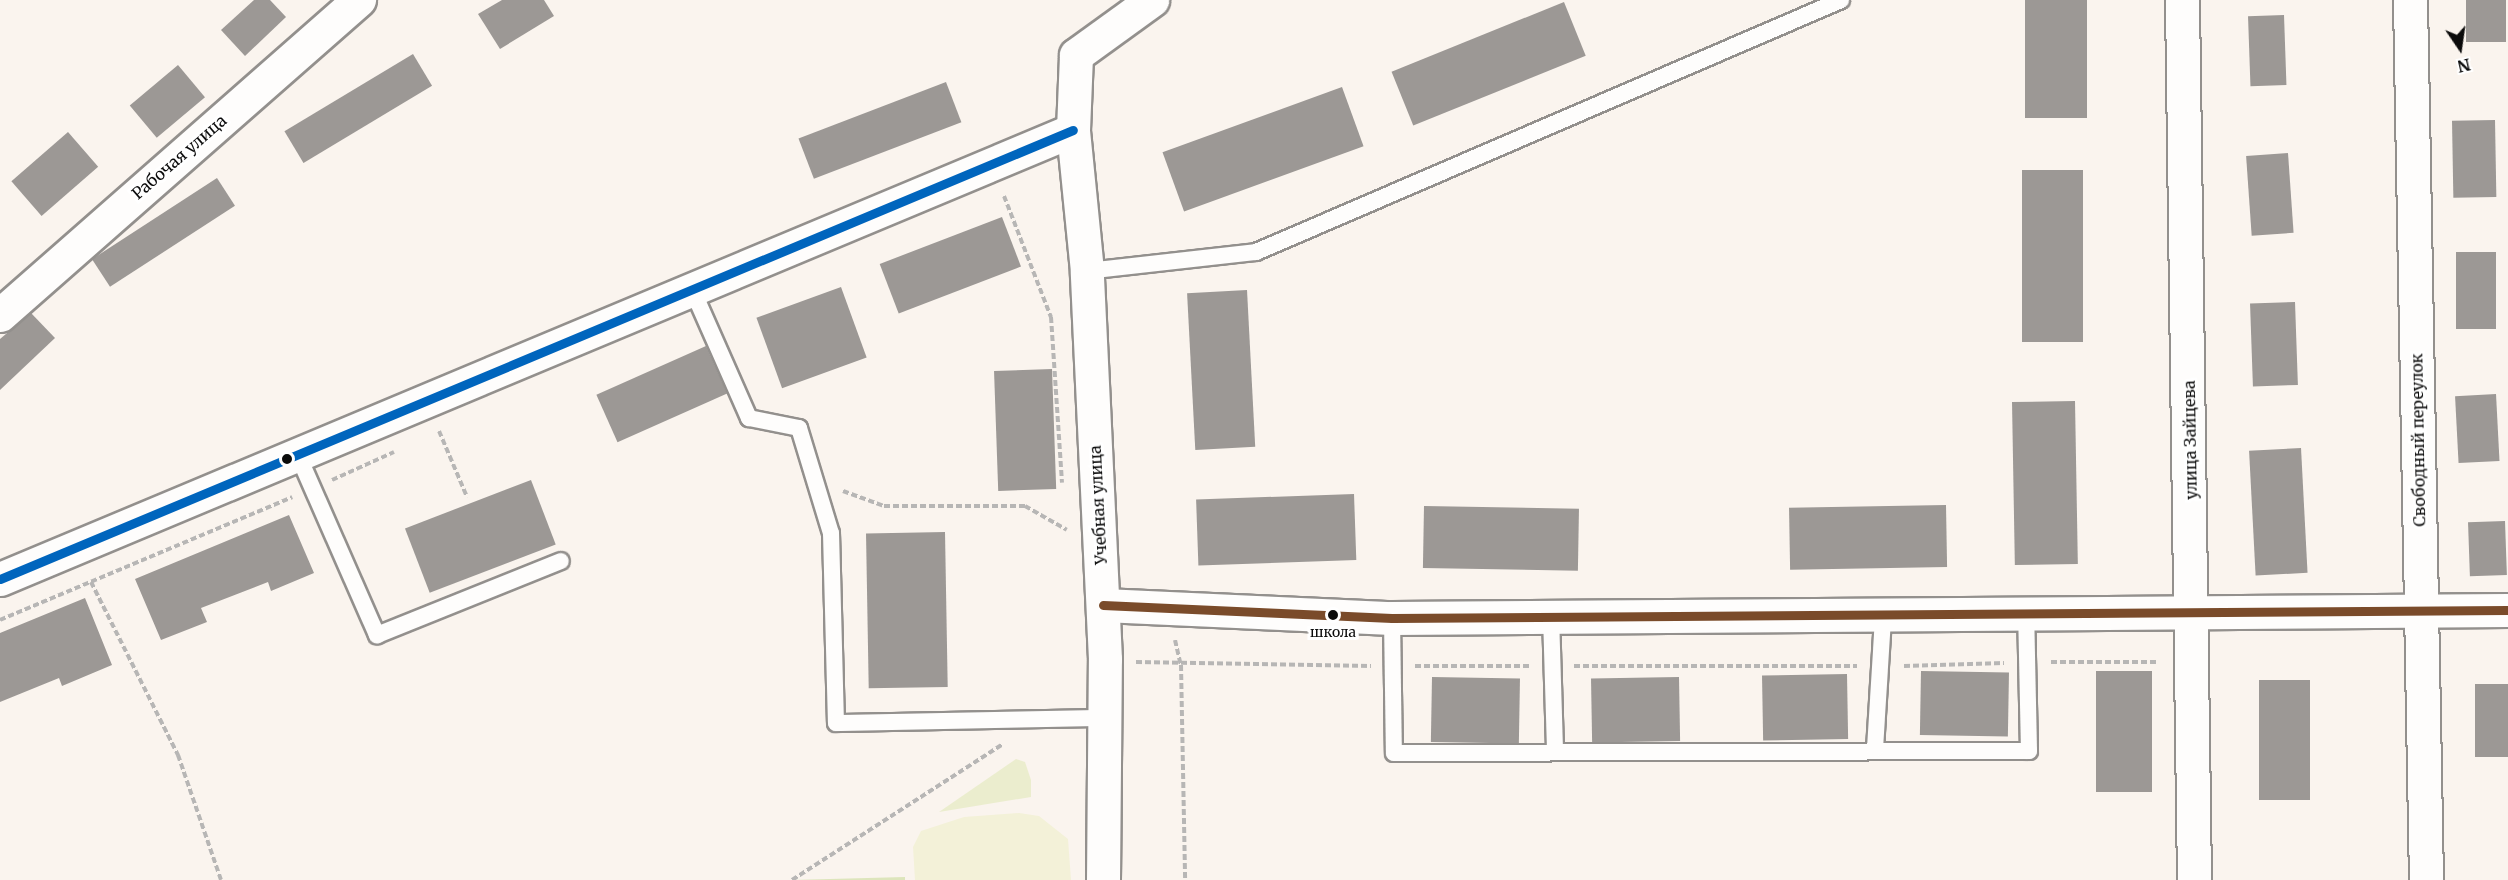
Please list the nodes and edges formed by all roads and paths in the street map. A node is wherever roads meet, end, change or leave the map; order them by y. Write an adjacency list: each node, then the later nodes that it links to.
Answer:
1 (359, 0): 10 (street, Рабочая улица)
2 (1152, 0): 6 (street, Учебная улица)
3 (1841, 0): 8 (lane)
4 (2182, 0): 24 (street, улица Зайцева)
5 (2410, 0): 25 (street, Свободный переулок)
6 (1073, 130): 8 (street, Учебная улица); 9 (street)
7 (1004, 196): 14 (path)
8 (1087, 272): 18 (street, Учебная улица)
9 (693, 291): 12 (street); 13 (lane)
10 (0, 315)
11 (439, 431): 15 (path)
12 (298, 455): 19 (lane); 20 (street)
13 (815, 479): 17 (path); 39 (lane)
14 (1063, 494)
15 (466, 497)
16 (1065, 517): 17 (path)
17 (1065, 529): 18 (path)
18 (1100, 545): 23 (street, Учебная улица)
19 (561, 561)
20 (0, 579)
21 (91, 582): 42 (path)
22 (1167, 604): 23 (street); 30 (street); 33 (path)
23 (1103, 605): 31 (street, Учебная улица)
24 (2193, 608): 25 (street); 27 (street); 46 (street, улица Зайцева)
25 (2421, 609): 26 (street); 47 (street, Свободный переулок)
26 (2508, 610)
27 (2026, 614): 29 (street); 32 (lane)
28 (1551, 615): 29 (street); 30 (street); 35 (lane)
29 (1883, 617): 36 (lane)
30 (1392, 618): 34 (lane)
31 (1105, 659): 33 (path); 38 (street, Учебная улица)
32 (2029, 663): 36 (path); 37 (path); 40 (lane)
33 (1181, 665): 34 (path); 45 (path)
34 (1393, 666): 35 (path); 41 (lane)
35 (1554, 666): 36 (path); 41 (lane)
36 (1884, 666): 40 (lane)
37 (2159, 672)
38 (1102, 718): 39 (lane); 44 (street, Учебная улица)
39 (1033, 722): 43 (path)
40 (1875, 750): 41 (lane)
41 (1555, 751)
42 (221, 880)
43 (792, 880)
44 (1103, 880)
45 (1185, 880)
46 (2194, 880)
47 (2426, 880)

